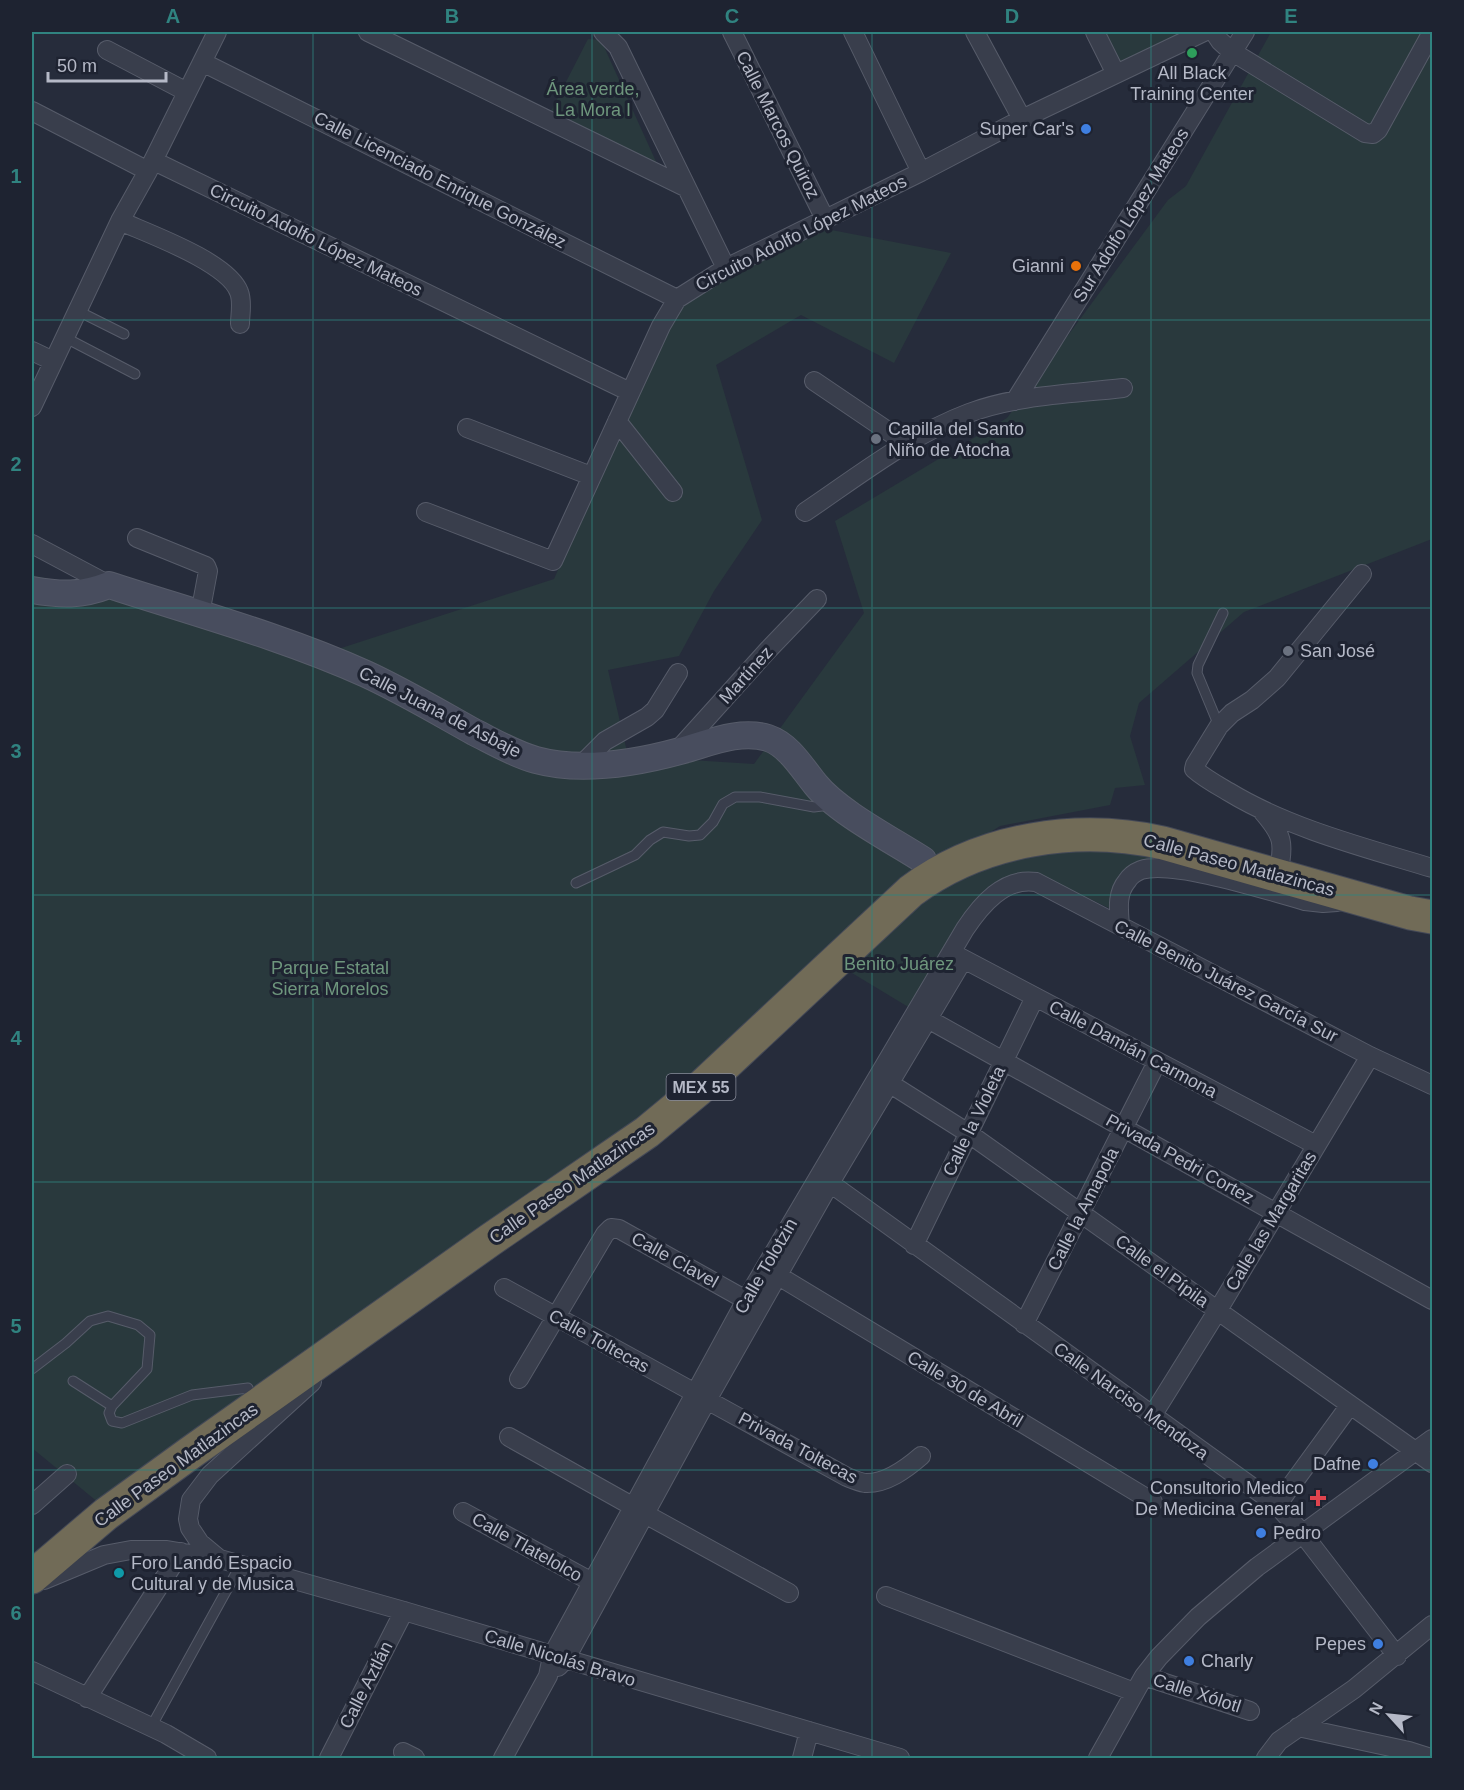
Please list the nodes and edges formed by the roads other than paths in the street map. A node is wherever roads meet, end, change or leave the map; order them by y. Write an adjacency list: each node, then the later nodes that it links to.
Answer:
1 (217, 32): 14 (street)
2 (368, 32): 21 (street)
3 (603, 32): 21 (street)
4 (732, 32): 22 (street, Calle Marcos Quiroz)
5 (853, 32): 20 (street)
6 (975, 32): 18 (street)
7 (1095, 32): 15 (street)
8 (1204, 32): 15 (street, Circuito Adolfo López Mateos)
9 (1214, 32): 13 (street)
10 (1245, 32): 13 (street, Sur Adolfo López Mateos)
11 (1432, 32): 13 (street)
12 (107, 50): 16 (street)
13 (1231, 51): 36 (street, Sur Adolfo López Mateos)
14 (202, 62): 16 (street); 25 (street, Calle Licenciado Enrique González)
15 (1116, 75): 18 (street, Circuito Adolfo López Mateos)
16 (187, 92): 19 (street)
17 (32, 111): 19 (street, Circuito Adolfo López Mateos)
18 (1022, 119): 20 (street, Circuito Adolfo López Mateos)
19 (151, 166): 23 (street); 35 (street, Circuito Adolfo López Mateos)
20 (921, 172): 22 (street, Circuito Adolfo López Mateos)
21 (685, 187): 24 (street)
22 (825, 219): 24 (street, Circuito Adolfo López Mateos)
23 (120, 221): 26 (street); 27 (street)
24 (726, 268): 25 (street, Circuito Adolfo López Mateos)
25 (677, 299): 35 (street, Circuito Adolfo López Mateos)
26 (76, 310): 28 (lane); 29 (street)
27 (240, 324)
28 (124, 334)
29 (64, 337): 31 (street); 32 (lane)
30 (32, 351): 31 (street)
31 (52, 361): 37 (street)
32 (135, 374)
33 (814, 381): 40 (street)
34 (1123, 388): 36 (street)
35 (630, 392): 38 (street)
36 (1015, 401): 40 (street)
37 (32, 407)
38 (617, 421): 41 (street); 42 (street)
39 (467, 428): 41 (street)
40 (907, 444): 44 (street)
41 (591, 476): 43 (street)
42 (673, 492)
43 (426, 512)
44 (805, 512)
45 (137, 538): 52 (street)
46 (32, 544): 48 (street)
47 (1362, 574): 54 (street)
48 (109, 585): 49 (street); 52 (street, Calle Juana de Asbaje)
49 (32, 590)
50 (817, 599): 55 (street, Martínez)
51 (1223, 613): 54 (lane)
52 (201, 614): 56 (street, Calle Juana de Asbaje)
53 (678, 673): 56 (street)
54 (1219, 726): 58 (street)
55 (676, 752): 56 (street, Calle Juana de Asbaje); 57 (street, Calle Juana de Asbaje)
56 (580, 766)
57 (837, 804): 59 (street, Calle Juana de Asbaje); 63 (lane)
58 (1262, 811): 60 (street); 61 (street)
59 (923, 860): 60 (highway, Calle Paseo Matlazincas / MEX 55); 82 (highway, Calle Paseo Matlazincas / MEX 55)
60 (1280, 865): 64 (highway, Calle Paseo Matlazincas / MEX 55); 65 (highway, Calle Paseo Matlazincas / MEX 55); 82 (highway, Calle Paseo Matlazincas / MEX 55)
61 (1432, 868)
62 (1019, 881): 67 (street, Calle Benito Juárez García Sur); 68 (street, Calle Tolotzin)
63 (576, 883)
64 (1355, 897): 66 (highway, Calle Paseo Matlazincas / MEX 55); 67 (street)
65 (1432, 897)
66 (1432, 917)
67 (1120, 926): 71 (street, Calle Benito Juárez García Sur)
68 (957, 956): 69 (street, Calle Damián Carmona); 70 (street, Calle Tolotzin); 86 (street, Calle Tolotzin)
69 (1035, 997): 72 (street, Calle la Violeta); 73 (street, Calle Damián Carmona)
70 (928, 1019): 72 (street, Privada Pedri Cortez); 74 (street, Calle Tolotzin)
71 (1370, 1056): 75 (street, Calle Benito Juárez García Sur); 78 (street, Calle las Margaritas)
72 (1004, 1061): 76 (street, Privada Pedri Cortez); 77 (street, Calle la Violeta)
73 (1157, 1062): 76 (street, Calle la Amapola); 78 (street, Calle Damián Carmona)
74 (889, 1083): 77 (street, Calle el Pípila); 79 (street, Calle Tolotzin)
75 (1432, 1085)
76 (1124, 1128): 80 (street, Calle la Amapola); 81 (street, Privada Pedri Cortez)
77 (968, 1132): 80 (street, Calle el Pípila); 83 (street, Calle la Violeta)
78 (1316, 1145): 81 (street, Calle las Margaritas)
79 (830, 1183): 83 (street, Calle Narciso Mendoza); 84 (street, Calle Tolotzin)
80 (1081, 1212): 88 (street, Calle el Pípila); 90 (street, Calle la Amapola)
81 (1275, 1214): 87 (street, Privada Pedri Cortez); 88 (street, Calle las Margaritas)
82 (487, 1231): 91 (highway, Calle Paseo Matlazincas / MEX 55); 95 (highway, Calle Paseo Matlazincas / MEX 55)
83 (914, 1245): 90 (street, Calle Narciso Mendoza)
84 (777, 1275): 96 (street, Calle Tolotzin); 106 (street, Calle 30 de Abril)
85 (504, 1288): 89 (street, Calle Toltecas)
86 (746, 1300): 89 (street, Calle Clavel); 96 (street, Calle Tolotzin)
87 (1432, 1300)
88 (1218, 1310): 97 (street, Calle el Pípila); 99 (street, Calle las Margaritas)
89 (556, 1317): 93 (street); 96 (street, Calle Toltecas)
90 (1024, 1324): 99 (street, Calle Narciso Mendoza)
91 (342, 1347): 114 (street, Calle Nicolás Bravo); 116 (highway, Calle Paseo Matlazincas / MEX 55)
92 (32, 1369): 98 (lane)
93 (519, 1379)
94 (73, 1381): 98 (lane)
95 (249, 1388): 98 (lane); 112 (highway, Calle Paseo Matlazincas / MEX 55)
96 (701, 1396): 103 (street, Privada Toltecas); 109 (street, Calle Tolotzin)
97 (1350, 1405): 102 (street, Calle el Pípila); 108 (street)
98 (112, 1407)
99 (1152, 1416): 108 (street, Calle Narciso Mendoza)
100 (510, 1437): 109 (street)
101 (1432, 1439): 102 (street)
102 (1416, 1452): 104 (street, Calle el Pípila); 111 (street)
103 (921, 1456)
104 (1432, 1463)
105 (67, 1473): 107 (street)
106 (1153, 1502)
107 (32, 1505)
108 (1276, 1505): 111 (street, Calle Narciso Mendoza)
109 (639, 1510): 117 (street, Calle Tolotzin); 119 (street); 124 (street, Calle Tolotzin)
110 (463, 1512): 117 (street, Calle Tlatelolco)
111 (1303, 1534): 123 (street, Calle Narciso Mendoza); 126 (street)
112 (32, 1552)
113 (181, 1552): 114 (street, Calle Nicolás Bravo); 118 (street, Calle Nicolás Bravo); 128 (street)
114 (220, 1559): 115 (street, Calle Nicolás Bravo)
115 (240, 1566): 121 (street, Calle Nicolás Bravo); 130 (lane)
116 (32, 1577)
117 (592, 1582): 124 (street, Calle Tolotzin)
118 (32, 1586)
119 (789, 1593)
120 (886, 1596): 127 (street)
121 (404, 1611): 124 (street, Calle Nicolás Bravo); 134 (street, Calle Aztlán)
122 (1432, 1625): 123 (street)
123 (1397, 1656): 131 (street)
124 (559, 1658): 132 (street, Calle Nicolás Bravo); 135 (street, Calle Tolotzin)
125 (32, 1671): 128 (street)
126 (1144, 1676): 127 (street); 129 (street, Calle Xólotl)
127 (1134, 1692): 138 (street)
128 (87, 1698): 130 (street)
129 (1250, 1711)
130 (151, 1727): 133 (street)
131 (1298, 1727): 139 (street); 140 (street)
132 (809, 1731): 136 (street); 137 (street, Calle Nicolás Bravo)
133 (207, 1758)
134 (329, 1758)
135 (503, 1758)
136 (802, 1758)
137 (900, 1758)
138 (1098, 1758)
139 (1266, 1758)
140 (1431, 1758)

